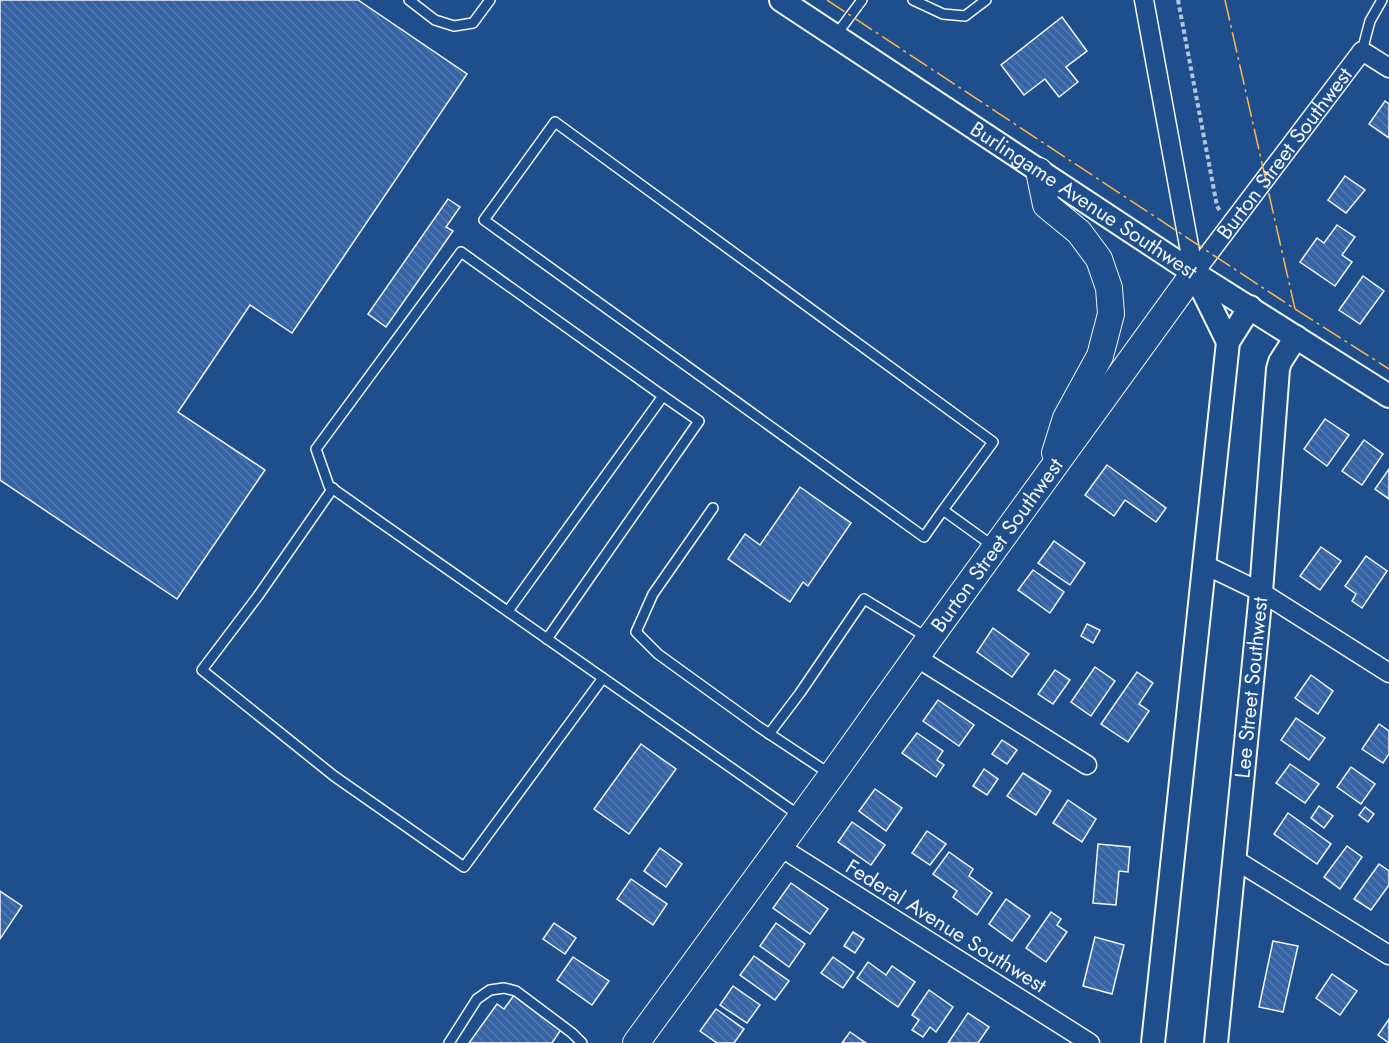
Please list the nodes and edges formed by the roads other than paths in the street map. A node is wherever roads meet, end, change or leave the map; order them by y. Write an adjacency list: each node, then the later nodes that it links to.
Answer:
1 (409, 0): 2 (lane)
2 (490, 0)
3 (782, 0): 9 (street, Burlingame Avenue Southwest)
4 (862, 0): 9 (lane)
5 (913, 0): 6 (lane)
6 (986, 0)
7 (1143, 0): 13 (street)
8 (1382, 0): 10 (lane)
9 (836, 35): 12 (street, Burlingame Avenue Southwest)
10 (1362, 51): 11 (street); 13 (street, Burton Street Southwest)
11 (1389, 68)
12 (1039, 171): 13 (street, Burlingame Avenue Southwest); 19 (main road)
13 (1194, 273): 14 (street, Burlingame Avenue Southwest); 16 (street); 19 (main road, Burton Street Southwest)
14 (1250, 307): 15 (street, Burlingame Avenue Southwest); 16 (street)
15 (1296, 337): 18 (street, Burlingame Avenue Southwest); 25 (street, Lee Street Southwest)
16 (1228, 342): 24 (street)
17 (663, 396): 20 (lane); 26 (lane); 27 (lane)
18 (1389, 396)
19 (1047, 477): 23 (main road, Burton Street Southwest)
20 (333, 488): 26 (lane); 30 (lane)
21 (713, 508): 31 (lane)
22 (944, 510): 22 (lane); 23 (lane)
23 (994, 548): 28 (main road, Burton Street Southwest)
24 (1203, 564): 25 (street); 42 (street)
25 (1261, 592): 29 (street); 36 (street, Lee Street Southwest)
26 (508, 611): 27 (lane)
27 (547, 639): 30 (lane)
28 (922, 648): 31 (lane); 32 (street); 33 (main road, Burton Street Southwest)
29 (1389, 674)
30 (603, 678): 34 (lane)
31 (769, 734): 33 (lane)
32 (1088, 765)
33 (832, 776): 34 (main road, Burton Street Southwest)
34 (802, 817): 35 (main road, Burton Street Southwest)
35 (780, 847): 38 (main road, Burton Street Southwest); 41 (street, Federal Avenue Southwest)
36 (1234, 859): 37 (street); 43 (street, Lee Street Southwest)
37 (1389, 956)
38 (642, 1041)
39 (449, 1043): 40 (lane)
40 (582, 1043)
41 (1090, 1043)
42 (1153, 1043)
43 (1216, 1043)

